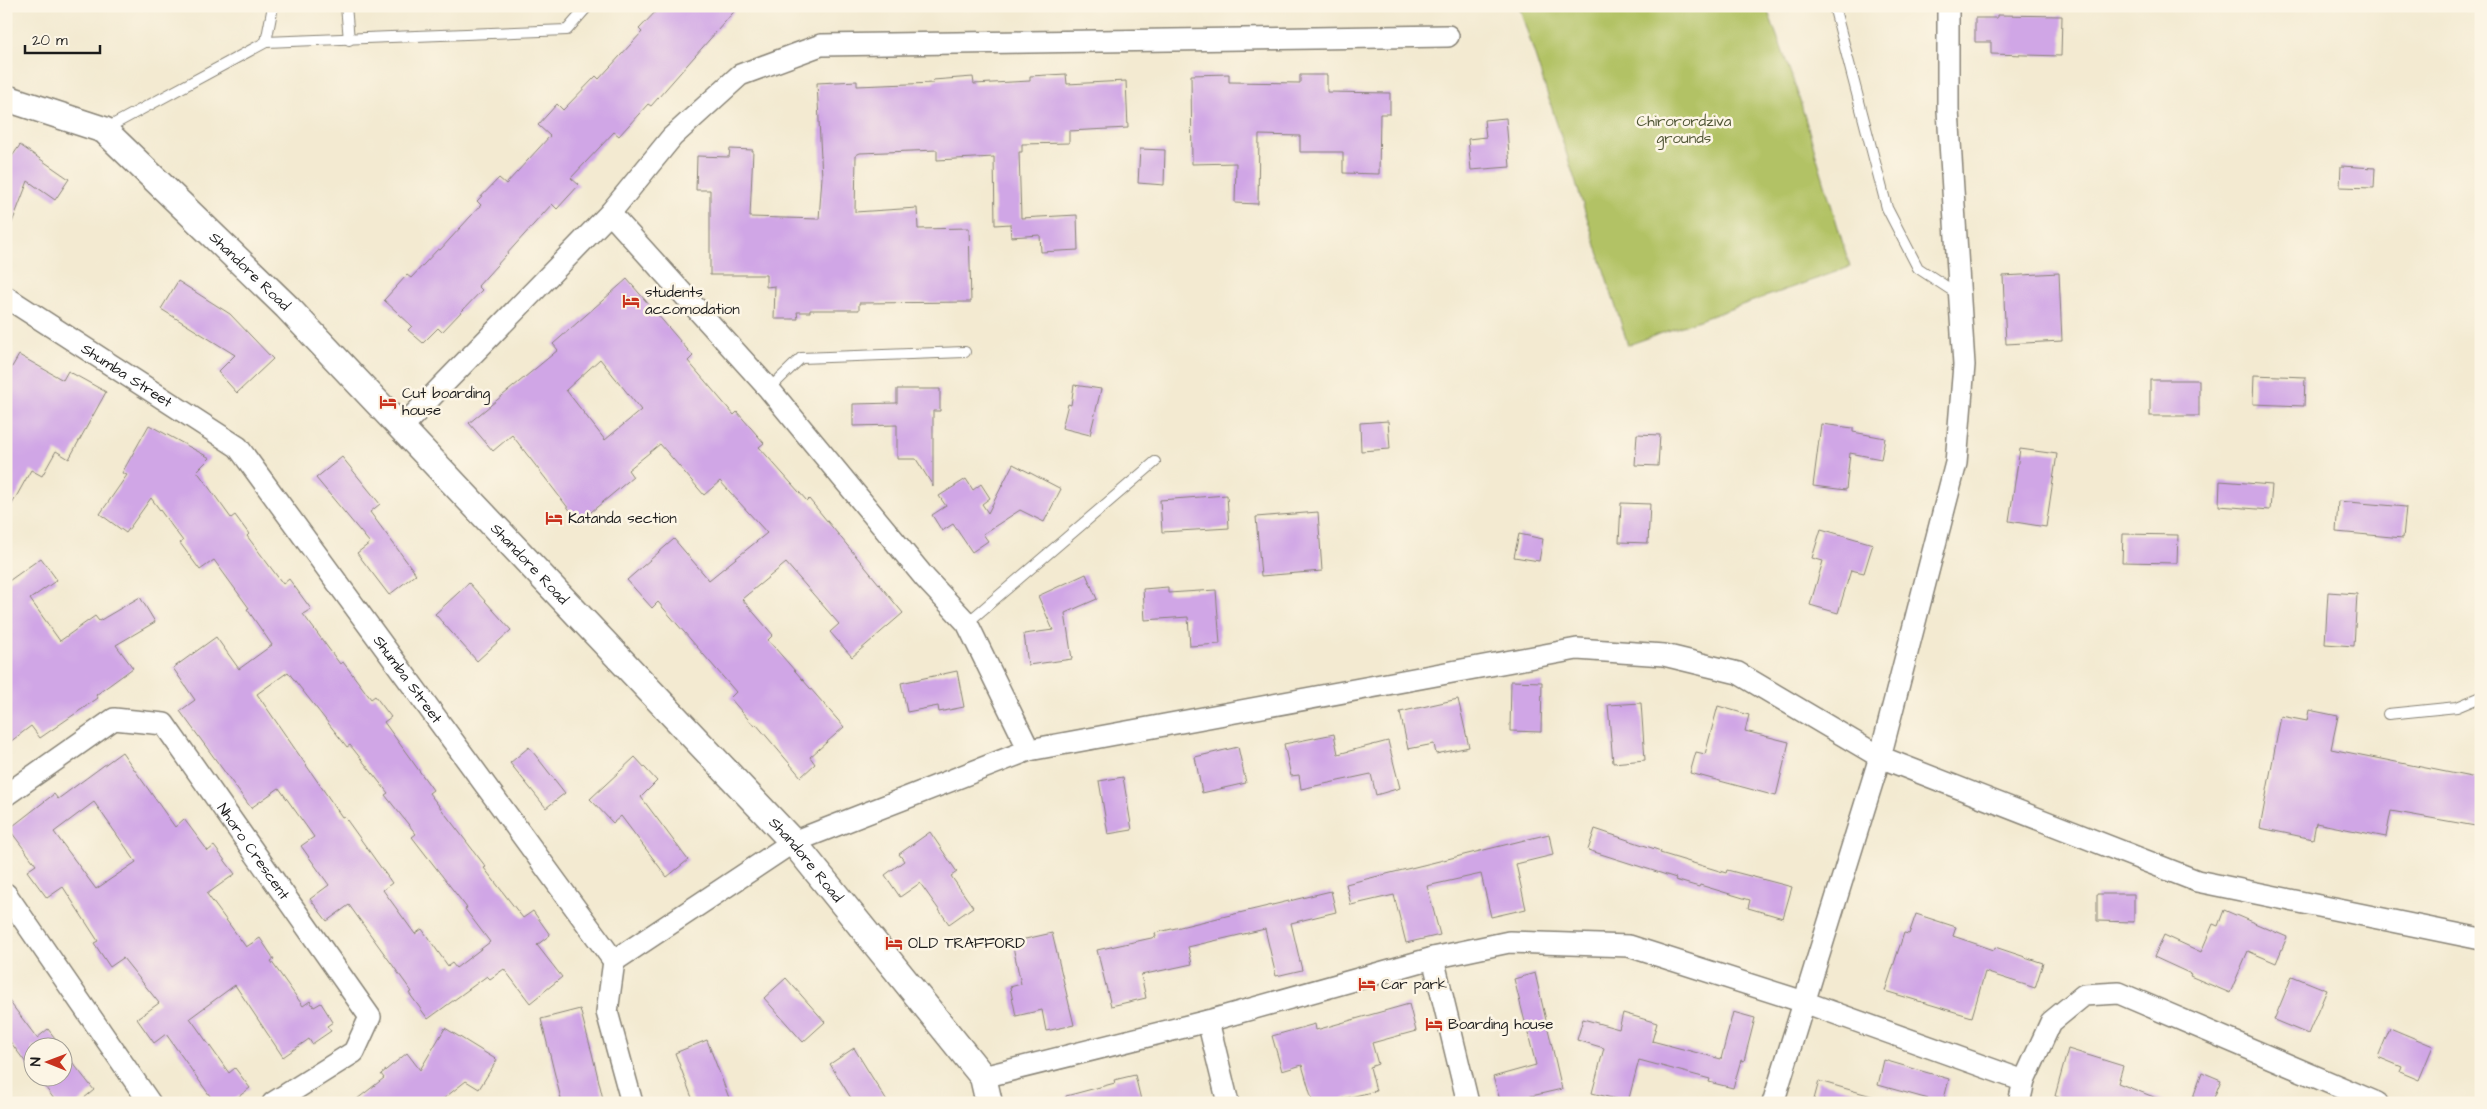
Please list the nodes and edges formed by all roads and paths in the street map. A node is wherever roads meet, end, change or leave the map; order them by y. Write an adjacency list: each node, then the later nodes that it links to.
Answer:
1 (273, 6): 8 (lane)
2 (346, 6): 7 (lane)
3 (588, 6): 7 (lane)
4 (1834, 6): 12 (lane)
5 (1948, 6): 12 (street)
6 (1448, 36): 11 (street)
7 (349, 40): 8 (lane)
8 (266, 42): 10 (lane)
9 (6, 98): 10 (street, Shandore Road)
10 (104, 130): 16 (street, Shandore Road)
11 (610, 213): 15 (street); 16 (street)
12 (1960, 295): 22 (street)
13 (6, 297): 28 (street, Shumba Street)
14 (965, 352): 15 (lane)
15 (769, 389): 18 (street)
16 (402, 426): 24 (street, Shandore Road)
17 (1155, 462): 18 (lane)
18 (968, 623): 21 (street)
19 (2481, 697): 20 (lane)
20 (2388, 714)
21 (1029, 750): 22 (street); 24 (street)
22 (1880, 757): 26 (street); 29 (street)
23 (6, 795): 34 (street, Nhoro Crescent)
24 (793, 842): 28 (street); 31 (street, Shandore Road)
25 (6, 894): 33 (street)
26 (2481, 939)
27 (1433, 958): 29 (street); 30 (street); 38 (street)
28 (614, 961): 35 (street)
29 (1804, 1002): 32 (street); 39 (street)
30 (1208, 1021): 31 (street); 37 (street)
31 (983, 1077): 36 (street, Shandore Road)
32 (2024, 1081): 40 (street); 41 (street)
33 (150, 1103)
34 (273, 1103)
35 (632, 1103)
36 (989, 1103)
37 (1228, 1103)
38 (1468, 1103)
39 (1773, 1103)
40 (2019, 1103)
41 (2376, 1103)

